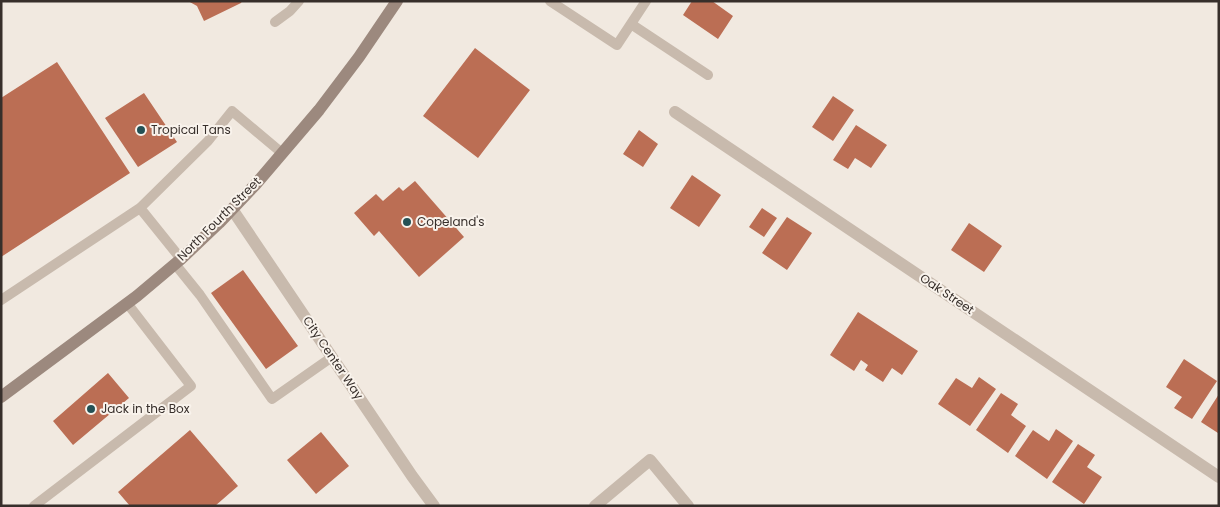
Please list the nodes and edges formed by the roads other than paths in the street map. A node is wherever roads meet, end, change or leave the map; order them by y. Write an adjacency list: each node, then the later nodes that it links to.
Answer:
1 (299, 1): 5 (lane)
2 (398, 1): 9 (main road, North Fourth Street)
3 (550, 1): 6 (lane)
4 (646, 1): 6 (lane)
5 (275, 22)
6 (631, 24): 7 (lane)
7 (708, 75)
8 (675, 112): 17 (street, Oak Street)
9 (282, 153): 10 (lane); 11 (main road, North Fourth Street)
10 (140, 208): 12 (lane); 13 (lane)
11 (232, 209): 12 (main road, North Fourth Street); 15 (street, City Center Way)
12 (178, 262): 14 (main road, North Fourth Street); 15 (lane)
13 (1, 300)
14 (127, 303): 16 (main road, North Fourth Street); 18 (lane)
15 (332, 357): 19 (street, City Center Way)
16 (1, 397)
17 (1219, 477)
18 (34, 506)
19 (434, 506)
20 (596, 506): 21 (street)
21 (688, 506)

